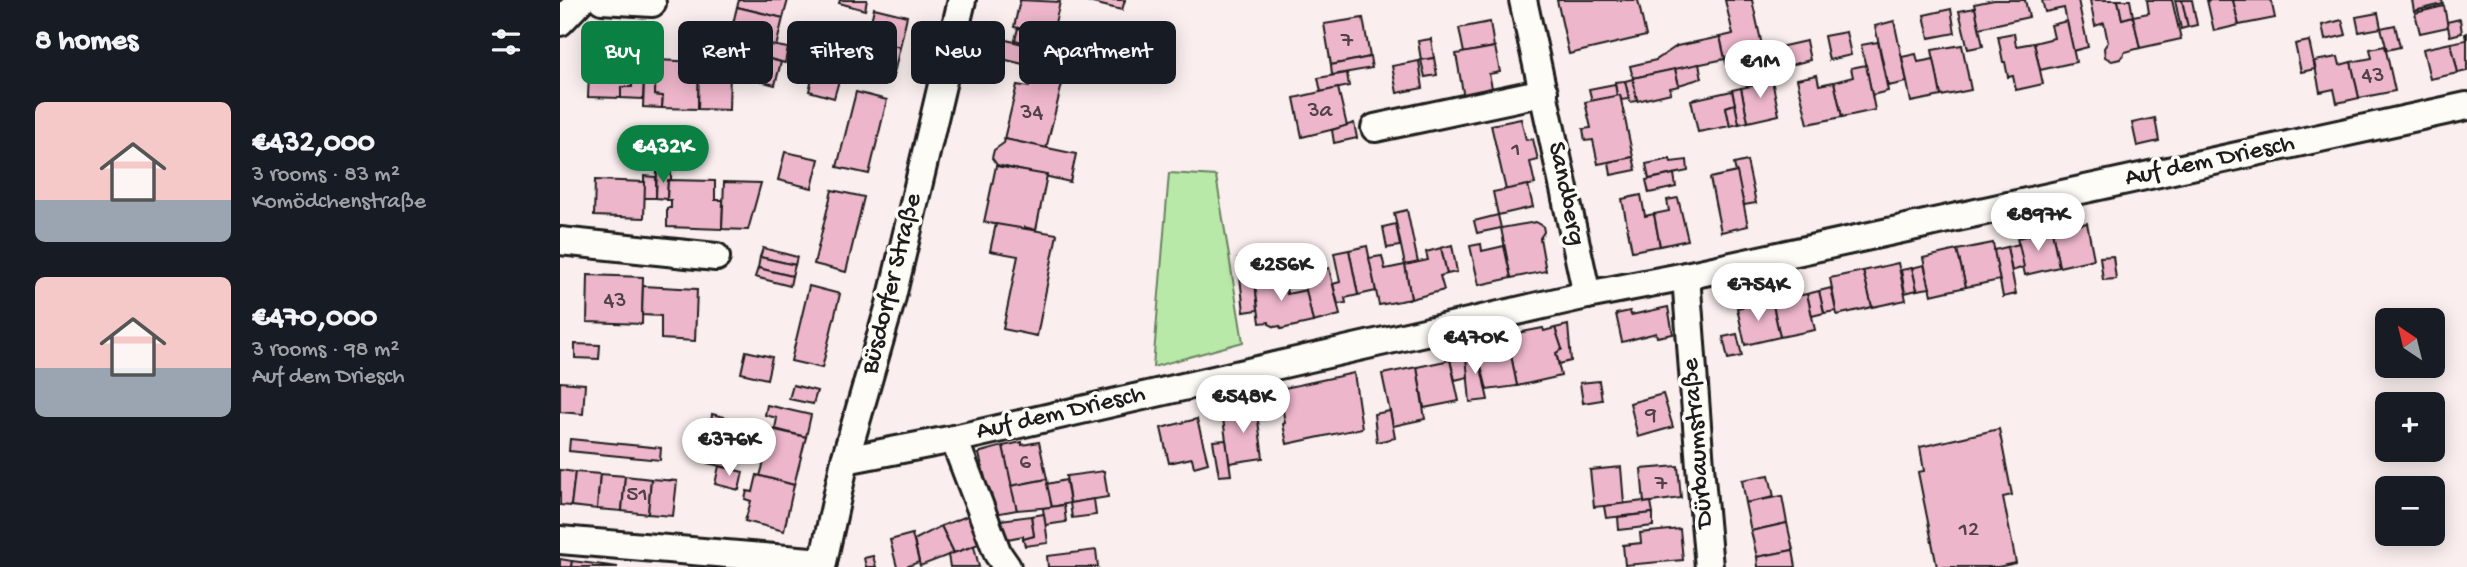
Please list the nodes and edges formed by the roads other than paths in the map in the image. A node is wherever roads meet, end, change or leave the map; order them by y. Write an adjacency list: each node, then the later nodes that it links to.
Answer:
1 (581, 0): 6 (street)
2 (602, 0): 5 (street)
3 (962, 0): 15 (street, Büsdorfer Straße)
4 (1523, 0): 7 (street, Sandberg)
5 (652, 4)
6 (560, 22)
7 (1544, 92): 9 (street); 13 (street, Sandberg)
8 (2467, 106): 12 (street, Auf dem Driesch)
9 (1375, 128)
10 (560, 241): 11 (street)
11 (716, 257)
12 (1686, 276): 13 (street, Auf dem Driesch); 19 (street, Dürbaumstraße)
13 (1587, 295): 14 (street, Auf dem Driesch)
14 (954, 439): 15 (street, Auf dem Driesch); 18 (street)
15 (845, 460): 17 (street, Büsdorfer Straße)
16 (560, 540): 17 (street)
17 (822, 564)
18 (1007, 567)
19 (1709, 567)

